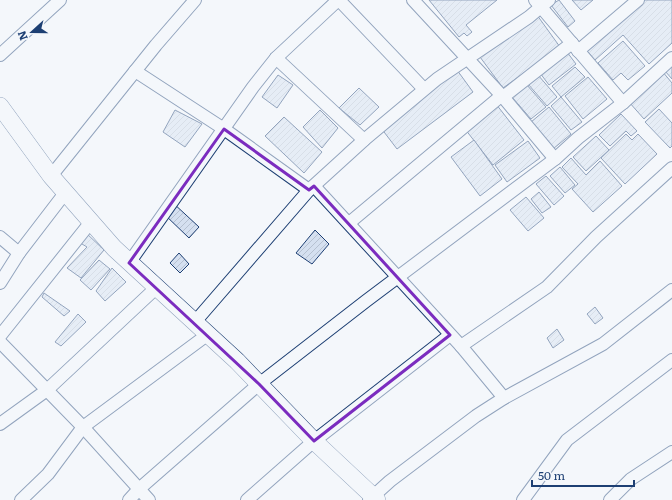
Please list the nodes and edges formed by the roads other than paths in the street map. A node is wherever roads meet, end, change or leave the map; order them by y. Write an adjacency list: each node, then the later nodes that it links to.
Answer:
1 (60, 0): 8 (street)
2 (195, 0): 12 (street)
3 (338, 0): 9 (street); 13 (street)
4 (413, 0): 11 (street)
5 (638, 0): 7 (street)
6 (542, 2): 7 (street); 11 (street)
7 (575, 47): 14 (street); 15 (street)
8 (0, 55)
9 (276, 58): 17 (street); 18 (street)
10 (672, 58): 15 (street)
11 (467, 59): 13 (street); 14 (street)
12 (135, 71): 17 (street); 21 (street)
13 (424, 89): 18 (street)
14 (502, 96): 19 (street); 25 (street)
15 (623, 103): 19 (street)
16 (0, 106): 21 (street)
17 (224, 129): 22 (street); 28 (street)
18 (364, 140): 22 (street)
19 (555, 159): 29 (street)
20 (672, 168): 38 (street)
21 (51, 176): 23 (street)
22 (312, 188): 25 (street); 33 (street)
23 (65, 193): 24 (street); 27 (street)
24 (90, 222): 28 (street); 36 (street)
25 (349, 223): 29 (street)
26 (0, 237): 27 (street)
27 (19, 253): 30 (street)
28 (129, 263): 31 (street)
29 (397, 278): 34 (street); 40 (street)
30 (0, 283)
31 (156, 288): 33 (street); 41 (street)
32 (672, 290): 42 (street)
33 (194, 323): 35 (street)
34 (450, 334): 38 (street); 45 (street)
35 (207, 335): 40 (street); 44 (street)
36 (0, 336)
37 (0, 342): 41 (street)
38 (461, 346): 42 (street)
39 (672, 360): 53 (street)
40 (259, 384): 45 (street); 47 (street)
41 (47, 390): 43 (street); 44 (street)
42 (504, 398): 48 (street)
43 (0, 424)
44 (83, 427): 47 (street); 49 (street)
45 (314, 441): 48 (street); 52 (street)
46 (672, 452): 54 (street)
47 (139, 489): 50 (street); 51 (street)
48 (373, 499)
49 (21, 500)
50 (129, 500)
51 (149, 500)
52 (247, 500)
53 (523, 500)
54 (610, 500)

